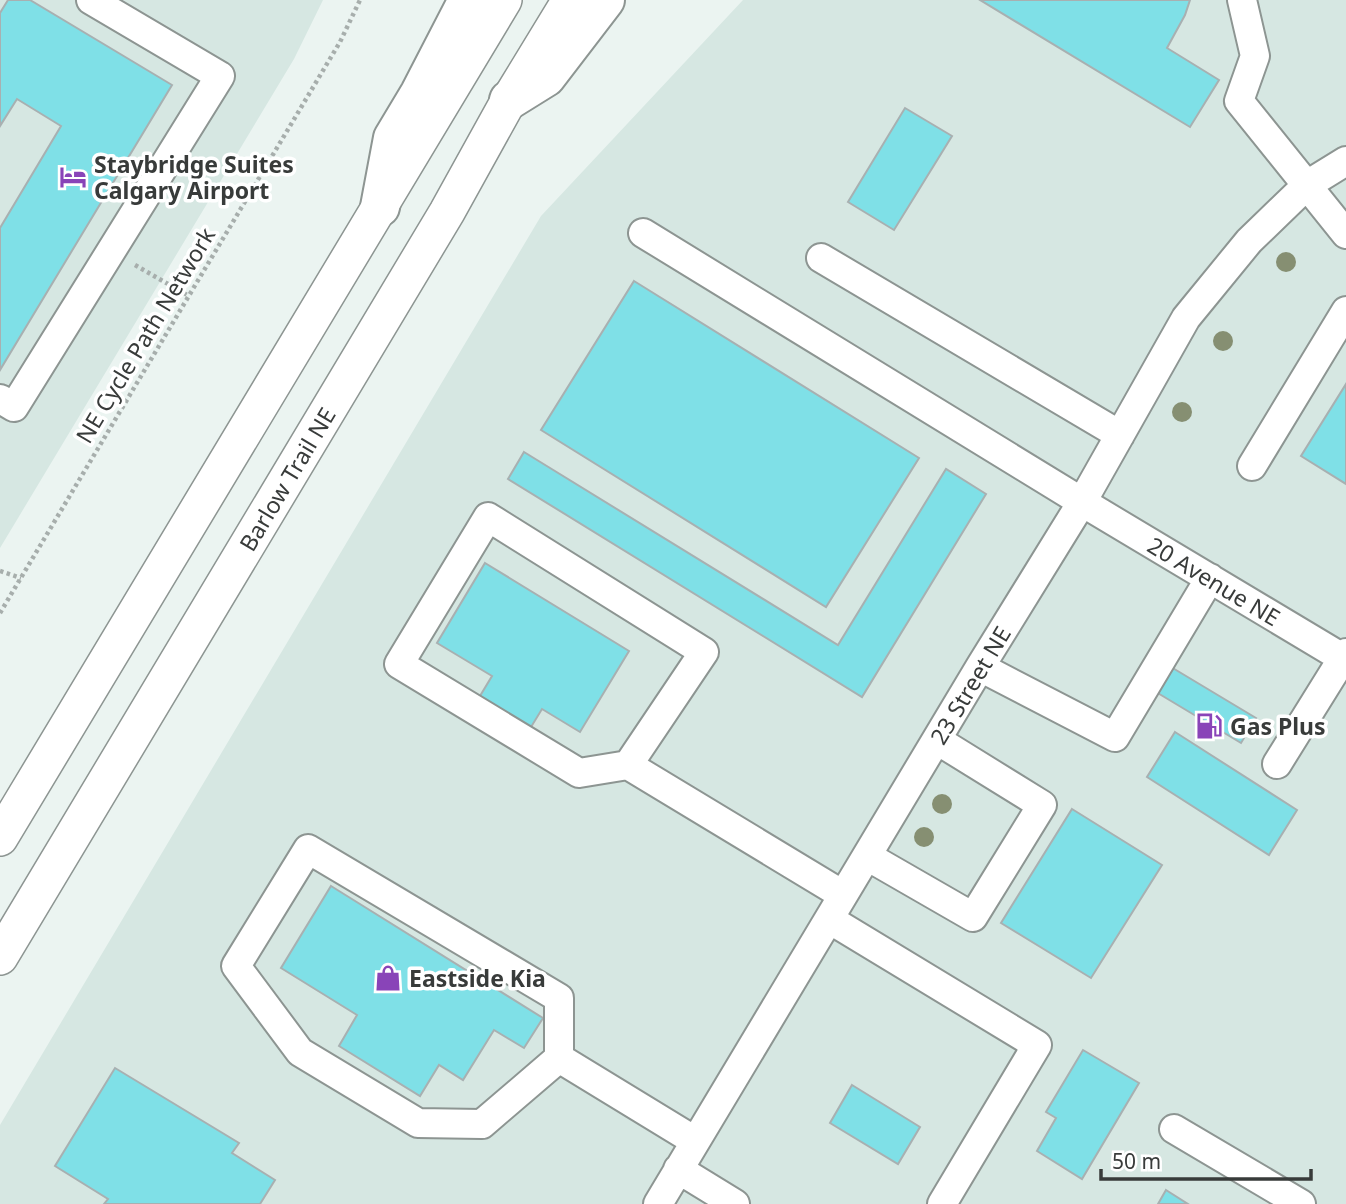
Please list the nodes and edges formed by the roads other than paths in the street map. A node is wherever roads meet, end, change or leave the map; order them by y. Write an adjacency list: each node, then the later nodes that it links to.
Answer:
1 (91, 0): 15 (street)
2 (468, 0): 10 (highway)
3 (504, 0): 10 (main road)
4 (570, 0): 7 (main road, Barlow Trail NE)
5 (605, 0): 7 (highway)
6 (1242, 0): 9 (street)
7 (509, 100): 28 (main road, Barlow Trail NE)
8 (1346, 162): 9 (street, 23 Street NE)
9 (1307, 184): 12 (street); 16 (street, 23 Street NE)
10 (380, 207): 25 (main road)
11 (643, 233): 18 (street, 20 Avenue NE)
12 (1346, 234)
13 (821, 258): 16 (street)
14 (1346, 311): 17 (street)
15 (0, 399)
16 (1120, 435): 18 (street, 23 Street NE)
17 (1252, 466)
18 (1082, 502): 19 (street, 20 Avenue NE); 21 (street, 23 Street NE)
19 (1210, 579): 20 (street, 20 Avenue NE); 21 (street)
20 (1345, 657): 23 (street)
21 (980, 667): 22 (street, 23 Street NE)
22 (937, 740): 26 (street, 23 Street NE); 26 (street)
23 (1277, 764)
24 (628, 765): 24 (street); 27 (street)
25 (0, 838)
26 (867, 856): 27 (street, 23 Street NE)
27 (836, 907): 31 (street, 23 Street NE); 35 (street)
28 (0, 957)
29 (559, 1058): 29 (street); 31 (street)
30 (1174, 1129): 36 (street)
31 (695, 1141): 32 (street, 23 Street NE)
32 (678, 1169): 33 (street, 23 Street NE); 34 (street)
33 (658, 1204)
34 (735, 1204)
35 (942, 1204)
36 (1301, 1204)

